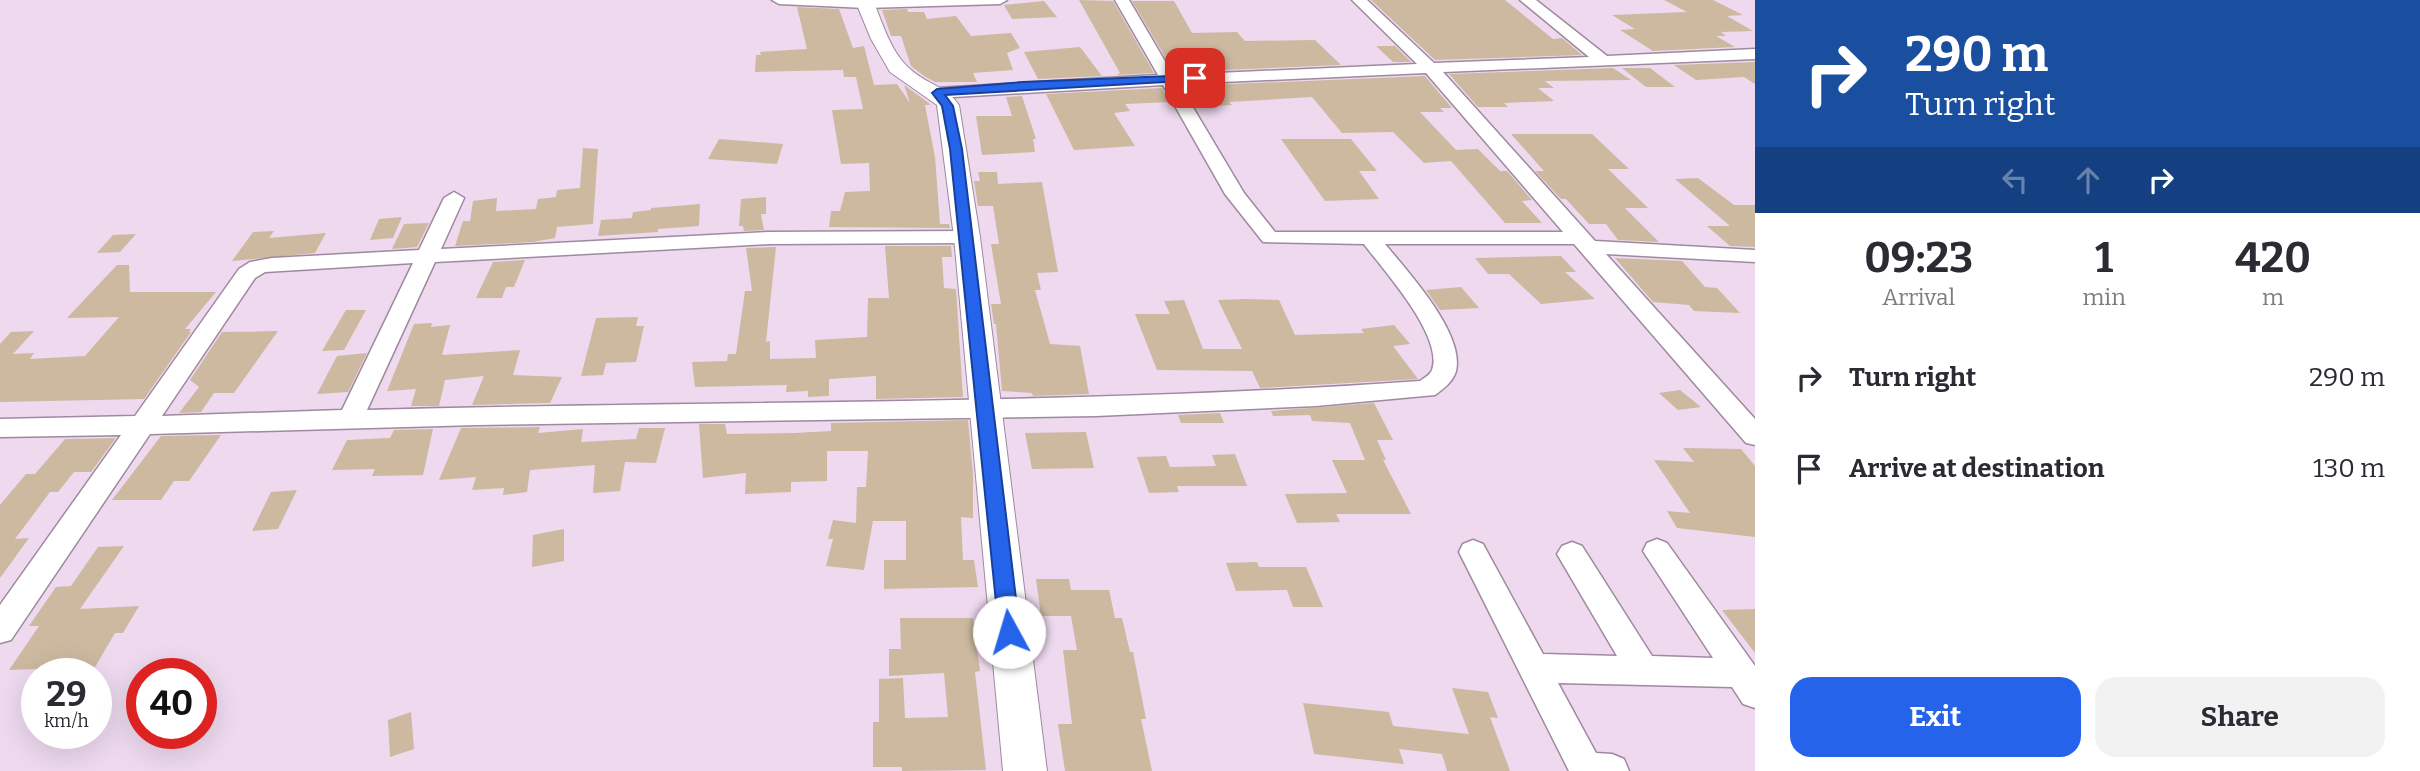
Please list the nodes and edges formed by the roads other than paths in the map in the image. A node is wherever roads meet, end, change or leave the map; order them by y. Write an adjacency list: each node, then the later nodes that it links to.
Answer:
1 (781, 0): 6 (street)
2 (1000, 0): 6 (street)
3 (1122, 0): 10 (street)
4 (1359, 0): 9 (street)
5 (1527, 0): 8 (street)
6 (865, 2): 11 (street)
7 (1755, 54): 8 (street)
8 (1604, 61): 9 (street)
9 (1429, 67): 10 (street); 15 (street)
10 (1169, 79): 11 (street); 14 (street)
11 (937, 93): 13 (street)
12 (454, 198): 16 (street)
13 (967, 237): 16 (street); 18 (street)
14 (1371, 240): 15 (street); 18 (street)
15 (1584, 242): 17 (street); 22 (street)
16 (427, 256): 19 (street); 20 (street)
17 (1755, 256)
18 (984, 411): 19 (street); 30 (street)
19 (350, 420): 20 (street)
20 (140, 426): 21 (street); 26 (street)
21 (0, 428)
22 (1755, 436)
23 (1657, 551): 29 (street)
24 (1473, 552): 27 (street)
25 (1572, 554): 28 (street)
26 (0, 630)
27 (1533, 668): 28 (street); 31 (street)
28 (1643, 671): 29 (street)
29 (1748, 683)
30 (1025, 771)
31 (1586, 771): 32 (street)
32 (1612, 771)

